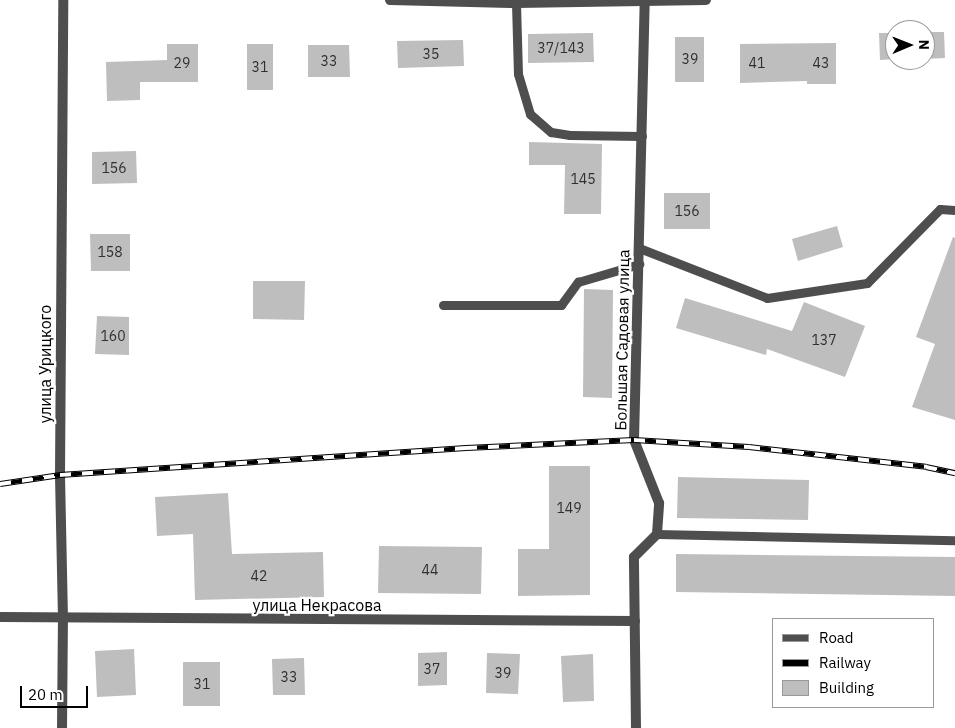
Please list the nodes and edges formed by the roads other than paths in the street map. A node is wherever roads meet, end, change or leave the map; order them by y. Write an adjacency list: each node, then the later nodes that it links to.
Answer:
1 (63, 0): 14 (street, улица Урицкого)
2 (390, 0): 5 (street)
3 (645, 0): 4 (street); 5 (street); 6 (street, Большая Садовая улица)
4 (706, 0)
5 (516, 3): 6 (lane)
6 (642, 136): 8 (street, Большая Садовая улица)
7 (955, 210): 8 (lane)
8 (639, 248): 9 (street, Большая Садовая улица)
9 (639, 264): 10 (lane); 11 (street, Большая Садовая улица)
10 (444, 305)
11 (657, 534): 12 (lane); 15 (street)
12 (955, 540)
13 (0, 617): 14 (street, улица Некрасова)
14 (63, 619): 15 (street, улица Некрасова); 16 (street, улица Урицкого)
15 (635, 621): 17 (street)
16 (62, 728)
17 (636, 728)

